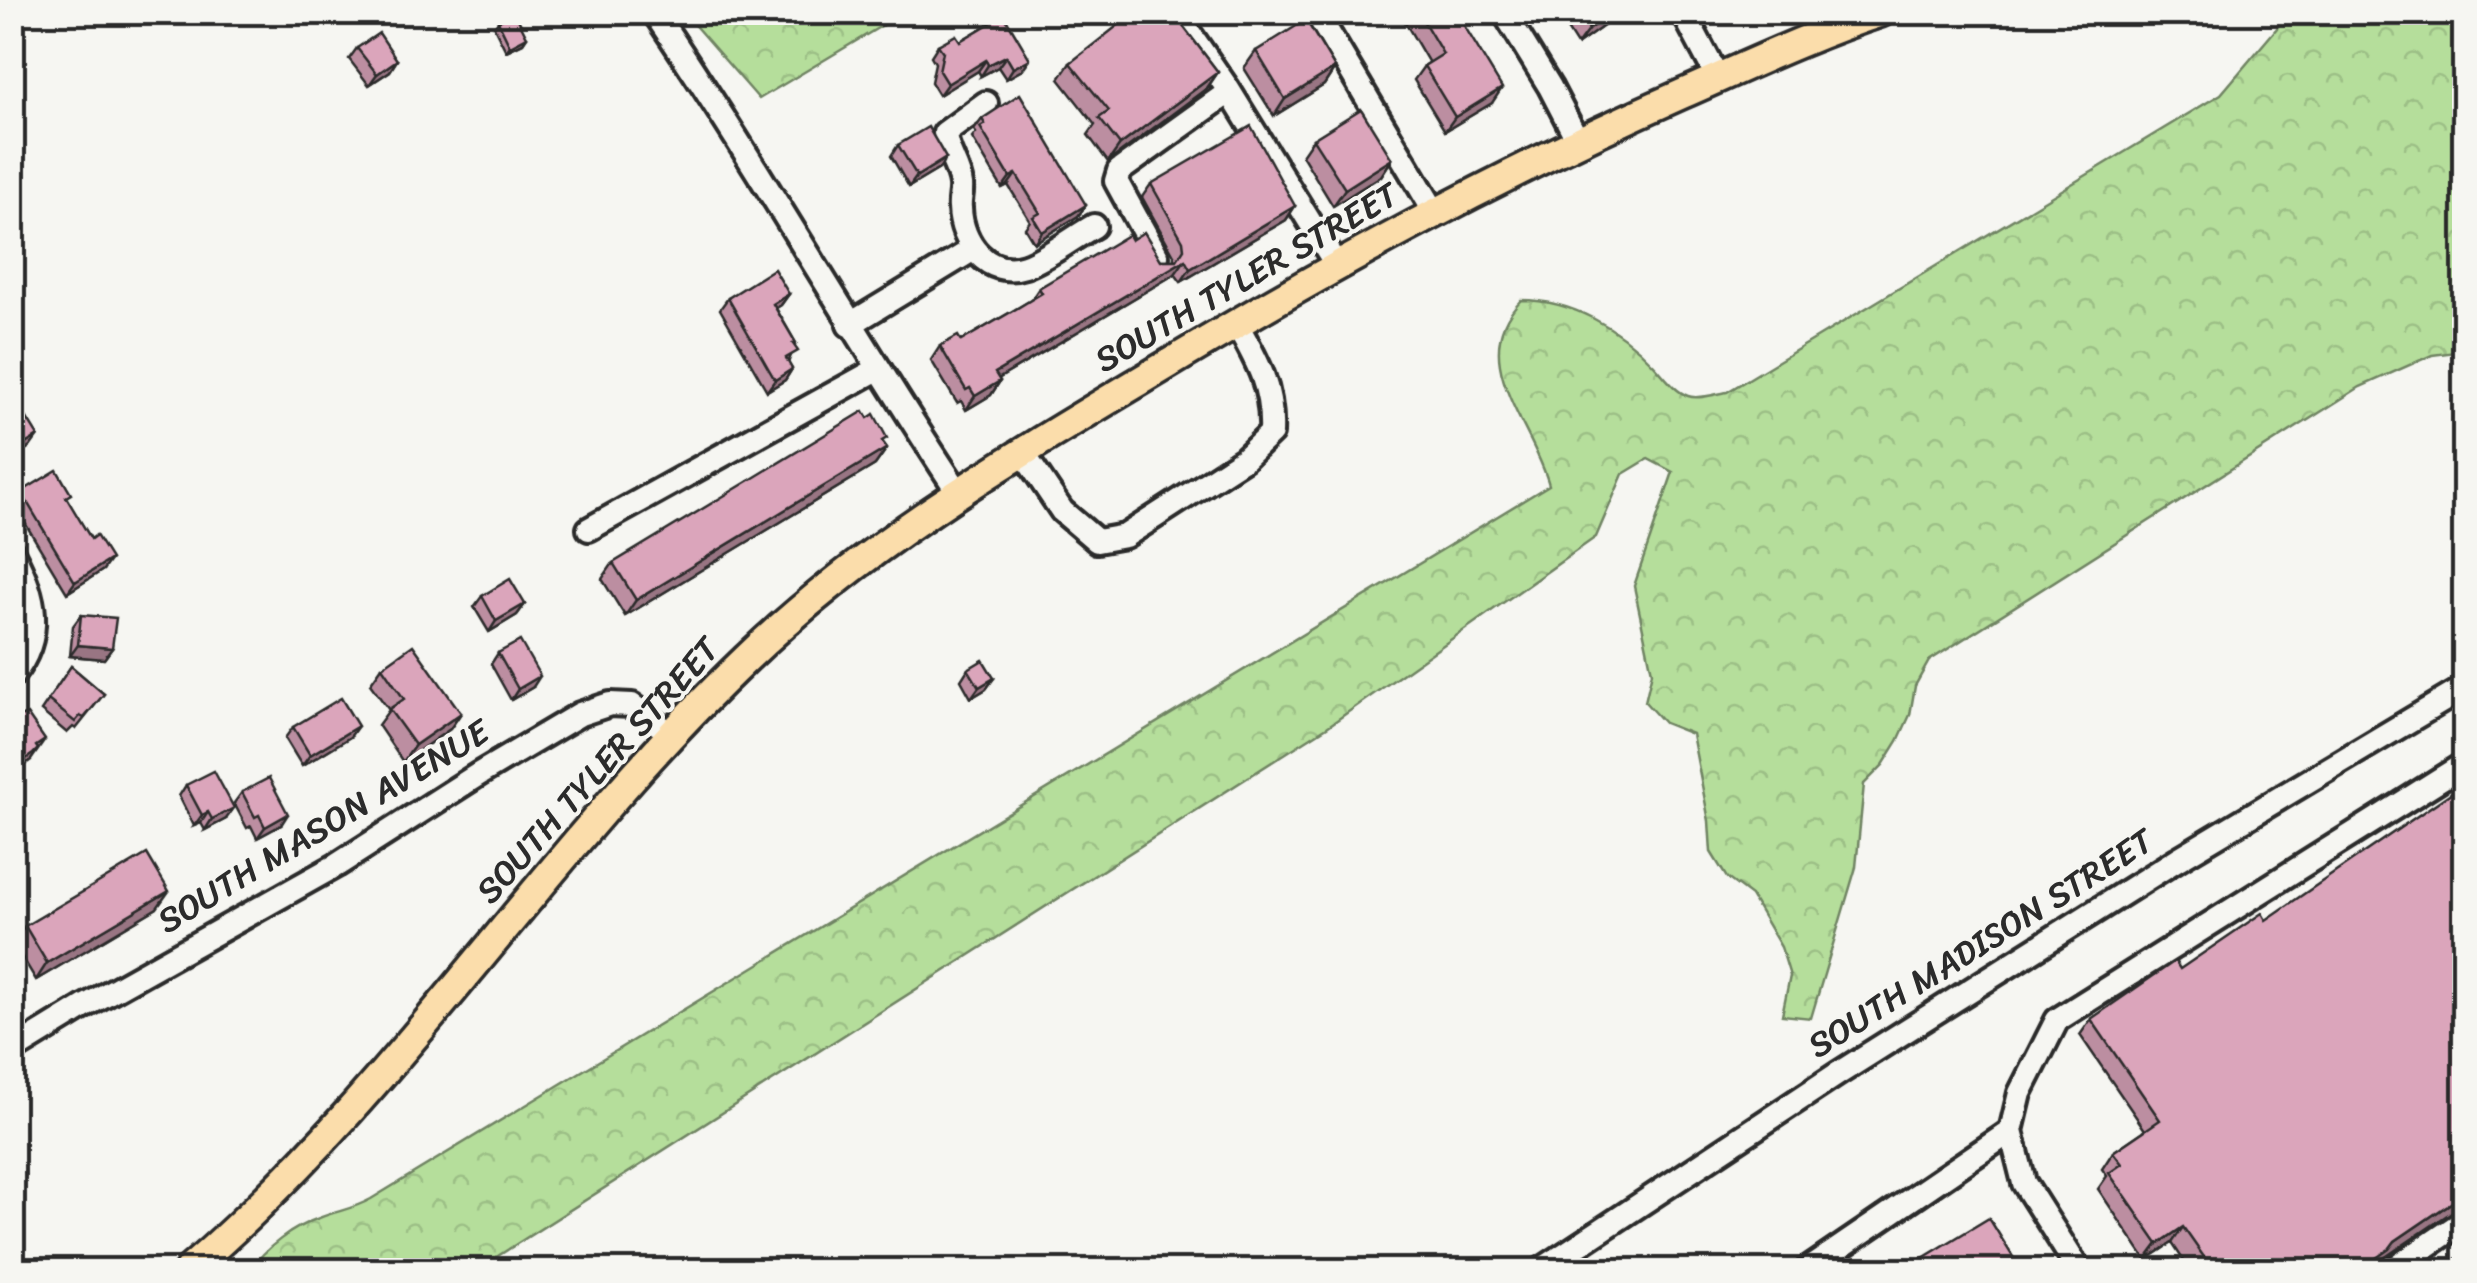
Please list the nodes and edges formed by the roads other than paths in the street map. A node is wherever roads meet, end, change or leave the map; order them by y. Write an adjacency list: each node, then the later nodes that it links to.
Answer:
1 (654, 12): 17 (street)
2 (1175, 12): 8 (street)
3 (1316, 12): 11 (street, SOUTH TYLER STREET)
4 (1504, 12): 10 (street)
5 (1683, 12): 7 (street)
6 (1868, 14): 7 (main road, SOUTH TYLER STREET)
7 (1718, 78): 10 (main road, SOUTH TYLER STREET)
8 (1229, 92): 14 (street); 15 (street)
9 (986, 103): 13 (street)
10 (1578, 140): 11 (main road, SOUTH TYLER STREET)
11 (1434, 211): 15 (main road, SOUTH TYLER STREET)
12 (1094, 226): 13 (street)
13 (972, 250): 17 (street)
14 (1160, 261)
15 (1336, 266): 16 (main road, SOUTH TYLER STREET)
16 (1236, 323): 19 (main road, SOUTH TYLER STREET); 19 (street)
17 (849, 325): 18 (street)
18 (876, 370): 20 (street); 21 (street)
19 (1023, 453): 20 (main road, SOUTH TYLER STREET)
20 (959, 493): 25 (main road, SOUTH TYLER STREET)
21 (588, 529)
22 (12, 552): 23 (street)
23 (12, 676)
24 (2464, 688): 31 (street, SOUTH MADISON STREET)
25 (672, 734): 27 (street, SOUTH MASON AVENUE); 30 (main road, SOUTH TYLER STREET)
26 (2464, 764): 28 (street)
27 (12, 1051)
28 (2011, 1132): 32 (street); 33 (street)
29 (2464, 1220): 34 (street)
30 (188, 1270)
31 (1541, 1270)
32 (1807, 1270)
33 (2079, 1270)
34 (2392, 1270)

